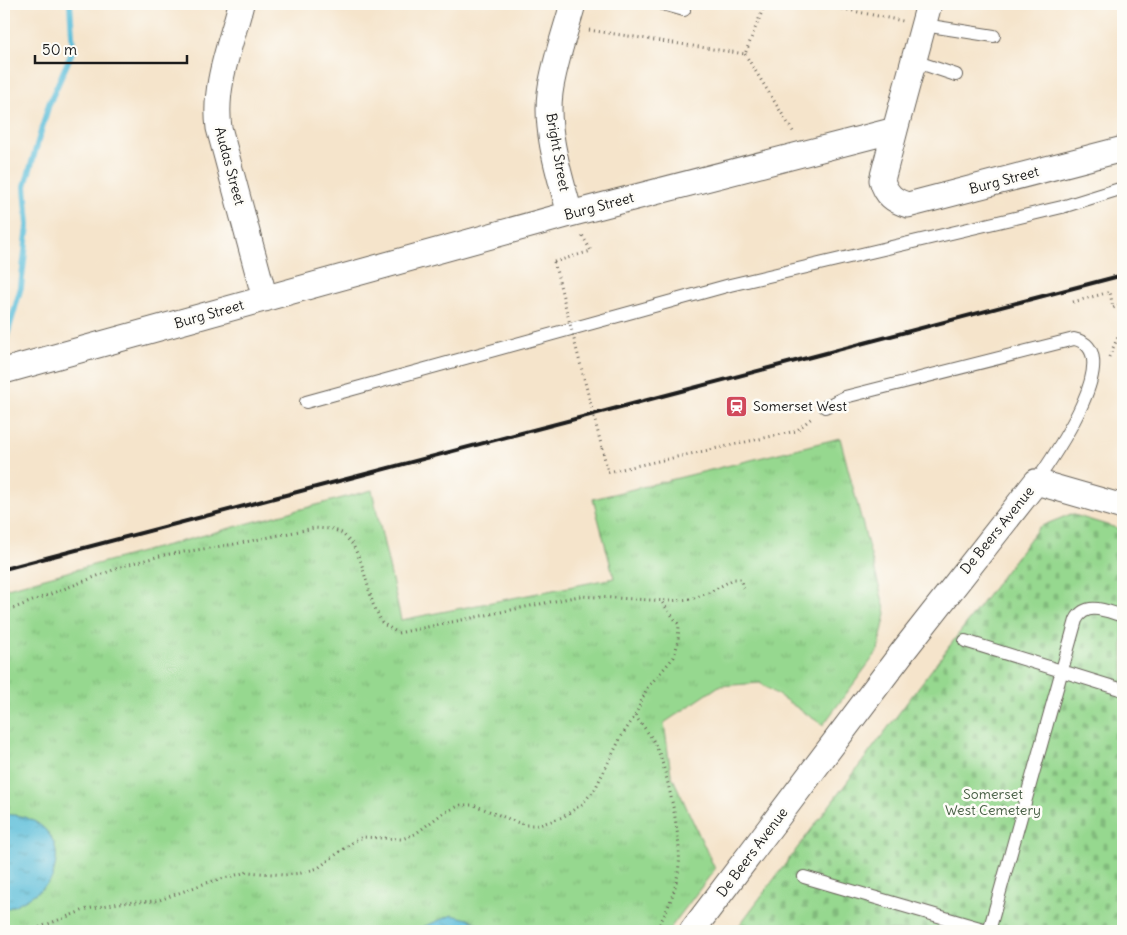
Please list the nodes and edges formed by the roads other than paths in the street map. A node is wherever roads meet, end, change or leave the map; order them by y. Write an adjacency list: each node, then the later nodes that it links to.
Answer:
1 (241, 4): 13 (street, Audas Street)
2 (663, 4): 3 (lane)
3 (684, 10)
4 (926, 14): 6 (lane); 7 (street)
5 (570, 15): 12 (street, Bright Street)
6 (994, 36)
7 (914, 61): 8 (lane); 9 (street)
8 (956, 75)
9 (895, 130): 10 (street, Burg Street); 12 (street, Burg Street)
10 (1123, 149)
11 (1123, 188): 15 (lane)
12 (570, 214): 13 (street, Burg Street)
13 (266, 298): 14 (street, Burg Street)
14 (4, 371)
15 (306, 402)
16 (825, 407): 17 (lane, De Beers Avenue)
17 (1036, 482): 18 (street); 24 (street, De Beers Avenue)
18 (1123, 507)
19 (1123, 616): 21 (lane)
20 (965, 641): 21 (lane)
21 (1061, 671): 22 (lane); 25 (lane)
22 (1123, 690)
23 (804, 877): 25 (lane)
24 (692, 931)
25 (990, 931)

